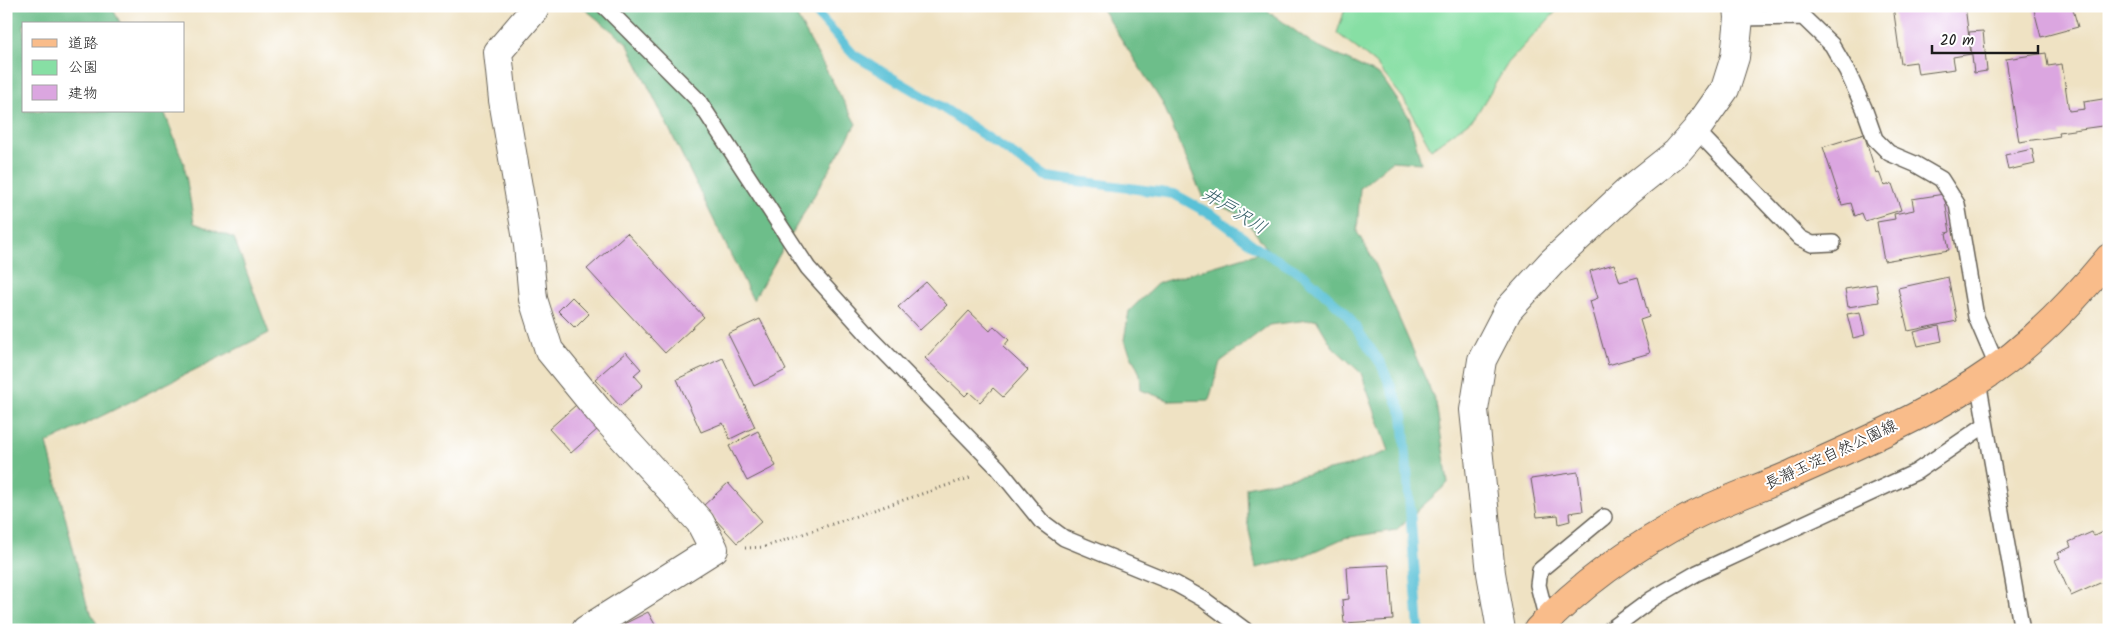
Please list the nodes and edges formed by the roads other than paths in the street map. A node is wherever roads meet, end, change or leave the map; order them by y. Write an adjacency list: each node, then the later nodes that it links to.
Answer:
1 (534, 6): 12 (street)
2 (604, 6): 13 (lane)
3 (1738, 12): 4 (street); 7 (lane)
4 (1696, 130): 5 (lane); 14 (street)
5 (1833, 242)
6 (2109, 258): 7 (main road, 長瀞玉淀自然公園線)
7 (1987, 374): 8 (lane); 10 (main road, 長瀞玉淀自然公園線)
8 (1985, 425): 11 (lane); 15 (lane)
9 (1604, 517): 10 (lane)
10 (1542, 625)
11 (2021, 625)
12 (586, 630)
13 (1245, 630)
14 (1500, 630)
15 (1610, 630)

